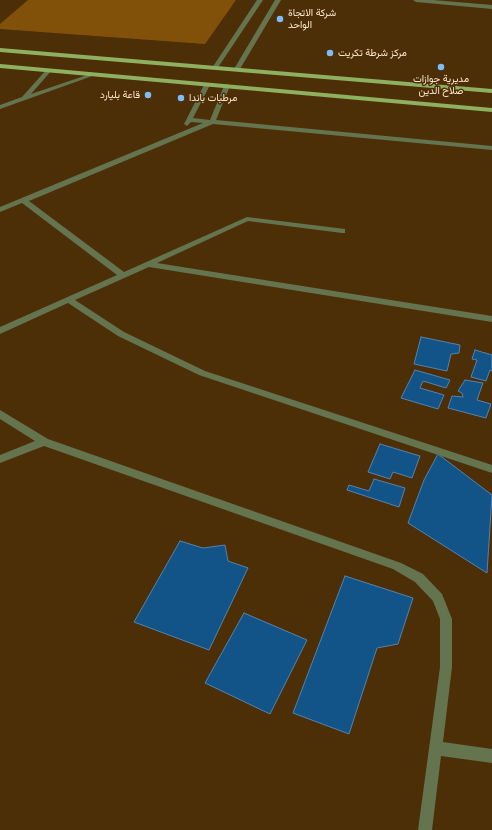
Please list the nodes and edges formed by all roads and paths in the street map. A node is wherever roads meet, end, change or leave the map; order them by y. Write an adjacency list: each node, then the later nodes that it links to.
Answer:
1 (260, 0): 7 (street)
2 (278, 0): 8 (street)
3 (416, 0): 4 (street)
4 (492, 7)
5 (0, 50): 7 (main road)
6 (0, 66): 9 (main road)
7 (215, 68): 8 (main road)
8 (237, 69): 13 (main road)
9 (50, 70): 10 (main road); 14 (street)
10 (95, 74): 11 (main road); 14 (street)
11 (207, 85): 12 (main road); 17 (street)
12 (227, 86): 16 (main road); 18 (street)
13 (492, 91)
14 (24, 99): 15 (street)
15 (0, 107)
16 (492, 110)
17 (190, 120): 18 (street); 19 (street)
18 (212, 122): 19 (street); 20 (street)
19 (182, 134): 21 (street)
20 (492, 148)
21 (24, 200): 22 (street); 25 (street)
22 (0, 210)
23 (342, 231): 24 (street)
24 (149, 264): 25 (street); 27 (street)
25 (123, 276): 26 (street)
26 (69, 300): 28 (street); 32 (street)
27 (492, 319)
28 (0, 331)
29 (0, 414): 30 (street)
30 (44, 442): 31 (street); 33 (street)
31 (0, 459)
32 (492, 469)
33 (436, 748): 34 (street); 35 (street)
34 (492, 756)
35 (425, 830)

